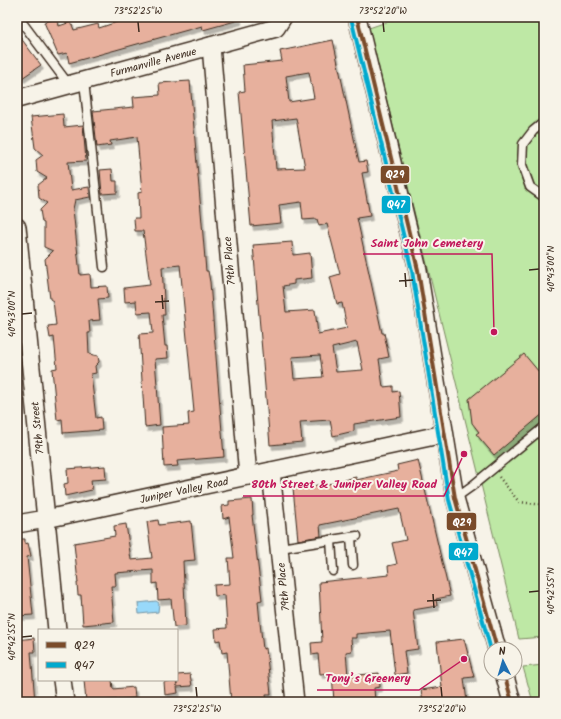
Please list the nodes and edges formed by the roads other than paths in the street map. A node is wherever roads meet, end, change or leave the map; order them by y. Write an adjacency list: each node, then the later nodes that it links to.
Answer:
1 (18, 17): 5 (lane)
2 (283, 17): 4 (street, Furmanville Avenue)
3 (357, 17): 12 (street)
4 (210, 46): 5 (street, Furmanville Avenue); 14 (street, 79th Place)
5 (77, 83): 6 (street, Furmanville Avenue); 10 (lane)
6 (17, 99)
7 (544, 122): 8 (lane)
8 (544, 197)
9 (17, 227): 16 (street, 79th Street)
10 (104, 267)
11 (544, 427): 15 (lane)
12 (444, 434): 13 (street, Juniper Valley Road); 15 (street)
13 (271, 472): 14 (street, Juniper Valley Road); 19 (street, 79th Place)
14 (248, 476): 16 (street, Juniper Valley Road)
15 (455, 498): 23 (street)
16 (46, 520): 17 (street, Juniper Valley Road); 22 (street, 79th Street)
17 (17, 524)
18 (331, 540): 19 (lane); 20 (lane); 21 (lane)
19 (280, 548): 27 (street, 79th Place)
20 (353, 565)
21 (333, 571)
22 (57, 629)
23 (495, 641)
24 (62, 681): 26 (street)
25 (506, 681): 28 (street)
26 (65, 702)
27 (295, 702)
28 (512, 702)

